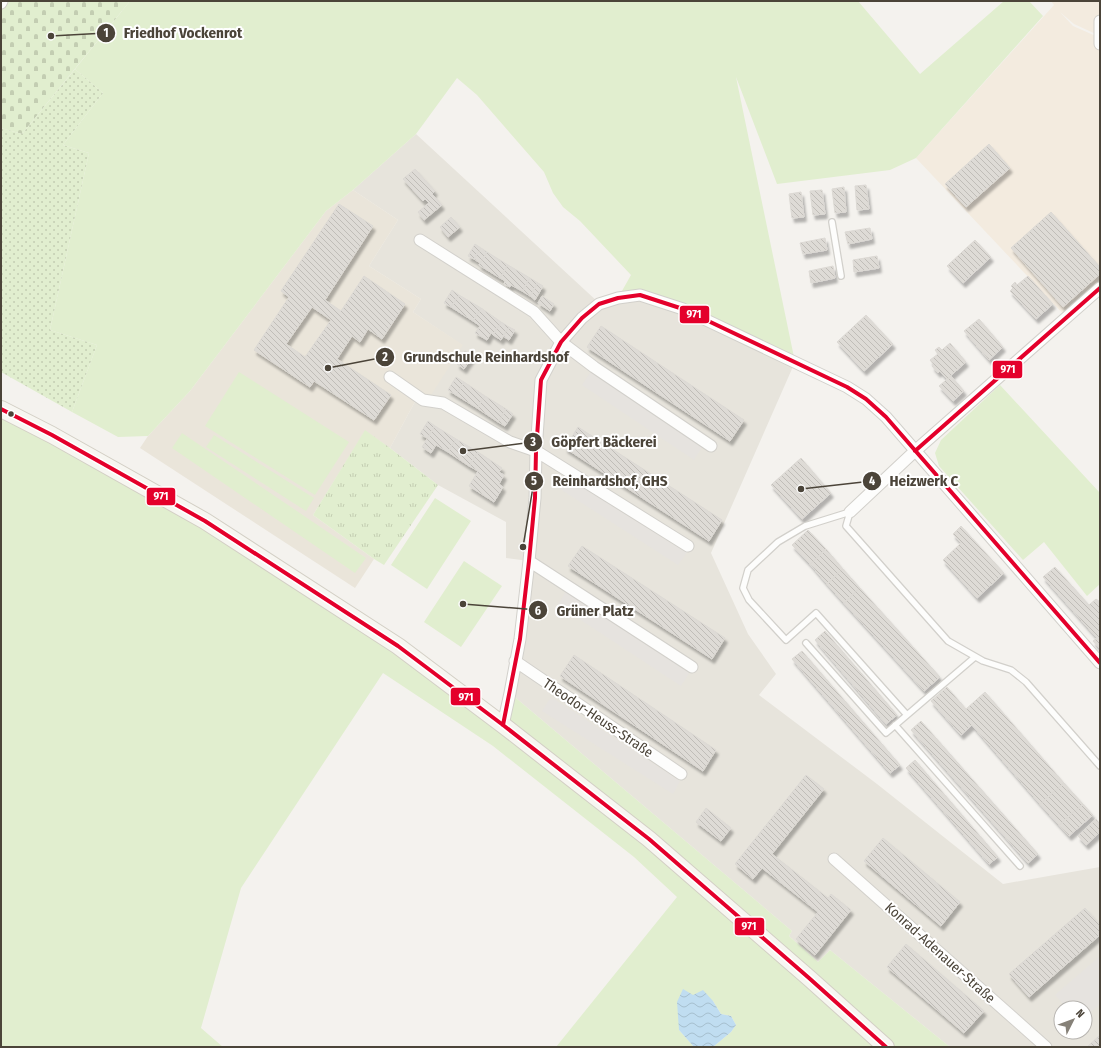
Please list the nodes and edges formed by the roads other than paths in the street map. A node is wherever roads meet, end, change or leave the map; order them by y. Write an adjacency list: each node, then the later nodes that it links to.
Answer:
1 (1100, 21): 2 (street)
2 (1100, 44)
3 (832, 222): 5 (lane)
4 (420, 240): 7 (street)
5 (840, 276)
6 (1100, 288): 12 (street)
7 (561, 342): 10 (street); 11 (street); 12 (street)
8 (390, 377): 11 (street)
9 (1, 409): 22 (main road)
10 (711, 446)
11 (536, 451): 14 (street); 15 (street)
12 (915, 451): 13 (street); 19 (street)
13 (850, 512): 17 (lane); 21 (lane)
14 (688, 546)
15 (529, 561): 18 (street); 20 (street)
16 (806, 643): 23 (lane)
17 (975, 657): 21 (lane); 24 (lane)
18 (515, 661): 22 (street); 25 (street, Theodor-Heuss-Straße)
19 (1100, 663)
20 (692, 668)
21 (907, 715): 23 (lane)
22 (503, 725): 28 (main road)
23 (895, 725): 27 (lane)
24 (1100, 766)
25 (681, 774)
26 (834, 859): 29 (street, Konrad-Adenauer-Straße)
27 (1020, 866)
28 (886, 1047)
29 (1046, 1047)

